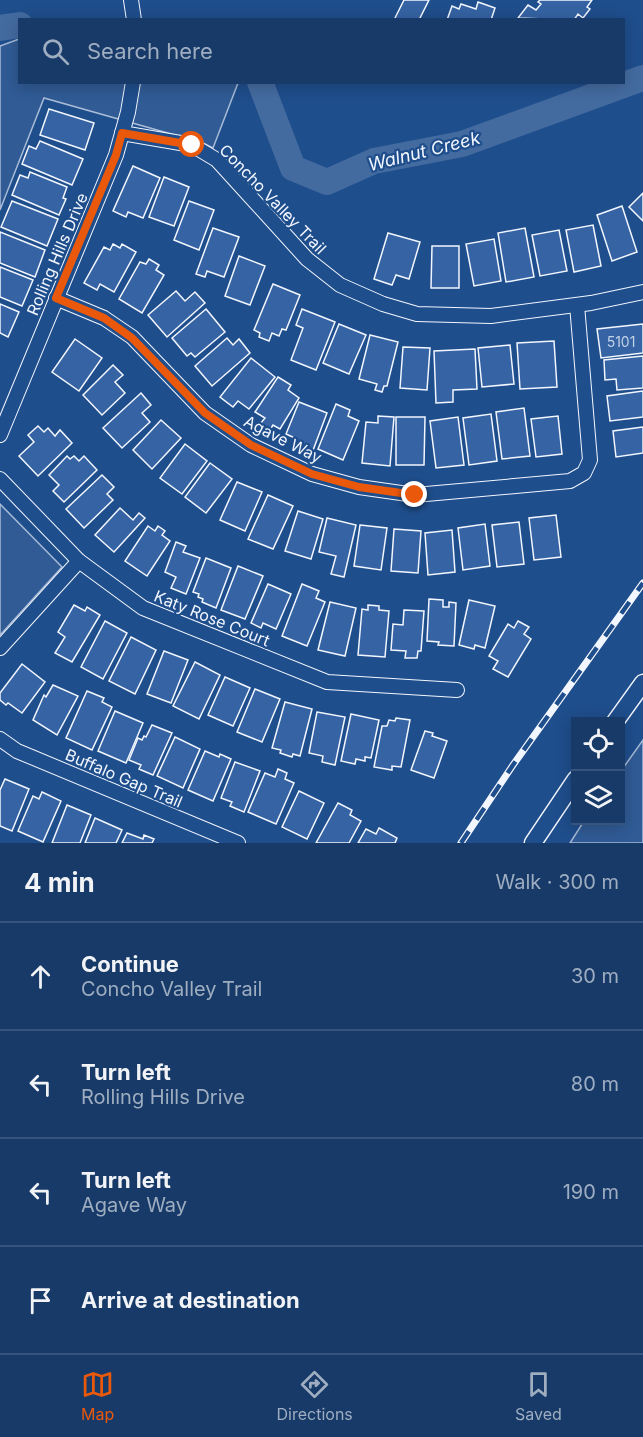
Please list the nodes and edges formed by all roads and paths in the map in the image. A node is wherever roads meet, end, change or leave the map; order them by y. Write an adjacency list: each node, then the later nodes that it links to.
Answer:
1 (131, 0): 2 (street)
2 (134, 18)
3 (132, 84): 4 (street, Rolling Hills Drive)
4 (122, 133): 6 (street, Rolling Hills Drive); 7 (street, Concho Valley Trail)
5 (643, 292): 7 (street, Concho Valley Trail)
6 (56, 298): 7 (street, Agave Way); 8 (street, Rolling Hills Drive)
7 (577, 304)
8 (0, 435)
9 (0, 479): 10 (street, Katy Rose Court)
10 (79, 561): 11 (street); 13 (street, Katy Rose Court)
11 (0, 648)
12 (643, 683): 14 (street)
13 (457, 690)
14 (619, 717)
15 (0, 739): 17 (street, Buffalo Gap Trail)
16 (571, 786): 18 (street)
17 (238, 843)
18 (533, 843)

